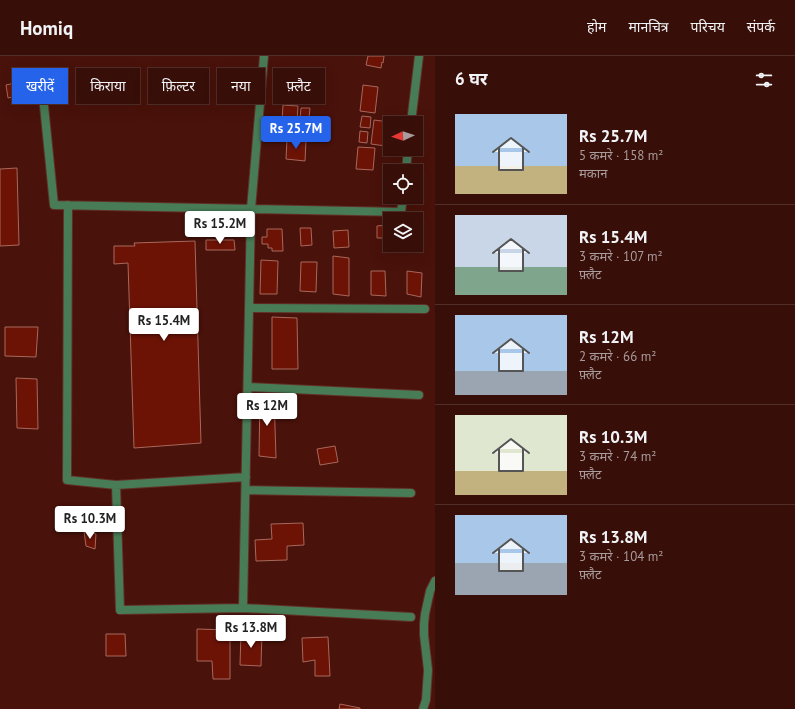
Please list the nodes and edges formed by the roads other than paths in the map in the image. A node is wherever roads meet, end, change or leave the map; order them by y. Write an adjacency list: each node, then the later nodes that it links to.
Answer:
1 (264, 56): 7 (street)
2 (419, 56): 4 (street)
3 (44, 104): 6 (street)
4 (412, 116)
5 (402, 204): 7 (street)
6 (68, 205): 7 (street); 13 (street)
7 (251, 209): 8 (street)
8 (249, 308): 9 (street); 10 (street)
9 (425, 309)
10 (248, 387): 11 (street); 12 (street)
11 (419, 395)
12 (246, 477): 13 (street); 14 (street)
13 (116, 486): 17 (street)
14 (246, 490): 15 (street); 17 (street)
15 (411, 493)
16 (435, 581): 19 (street)
17 (243, 608): 18 (street)
18 (410, 617)
19 (423, 709)

